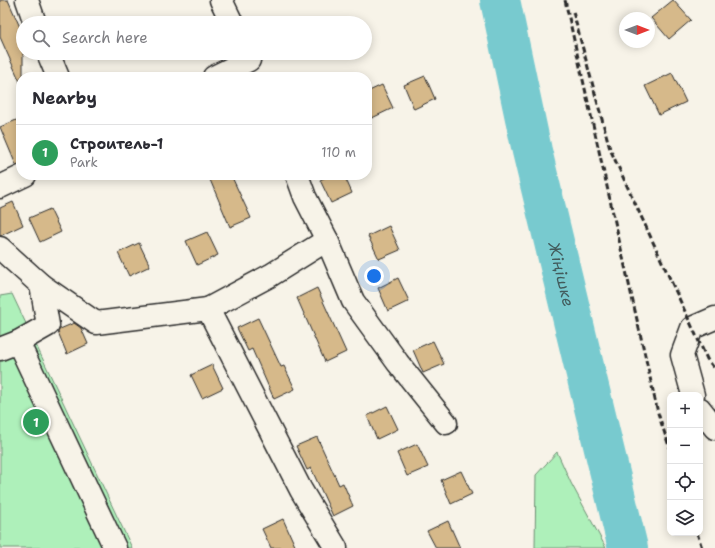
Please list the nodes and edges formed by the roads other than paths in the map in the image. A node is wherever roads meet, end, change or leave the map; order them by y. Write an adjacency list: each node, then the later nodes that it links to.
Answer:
1 (27, 0): 3 (lane)
2 (221, 0): 4 (lane)
3 (33, 16)
4 (229, 16)
5 (51, 60): 7 (lane)
6 (251, 63): 8 (lane)
7 (56, 72)
8 (227, 72)
9 (16, 180): 11 (lane)
10 (299, 180): 12 (lane)
11 (0, 188)
12 (327, 240): 15 (lane); 20 (lane)
13 (0, 248): 14 (lane)
14 (41, 285): 15 (lane); 17 (lane)
15 (208, 309): 23 (lane)
16 (715, 318): 18 (lane)
17 (9, 345): 22 (lane)
18 (693, 392)
19 (703, 413): 21 (lane)
20 (446, 423)
21 (715, 428)
22 (115, 548)
23 (336, 548)

